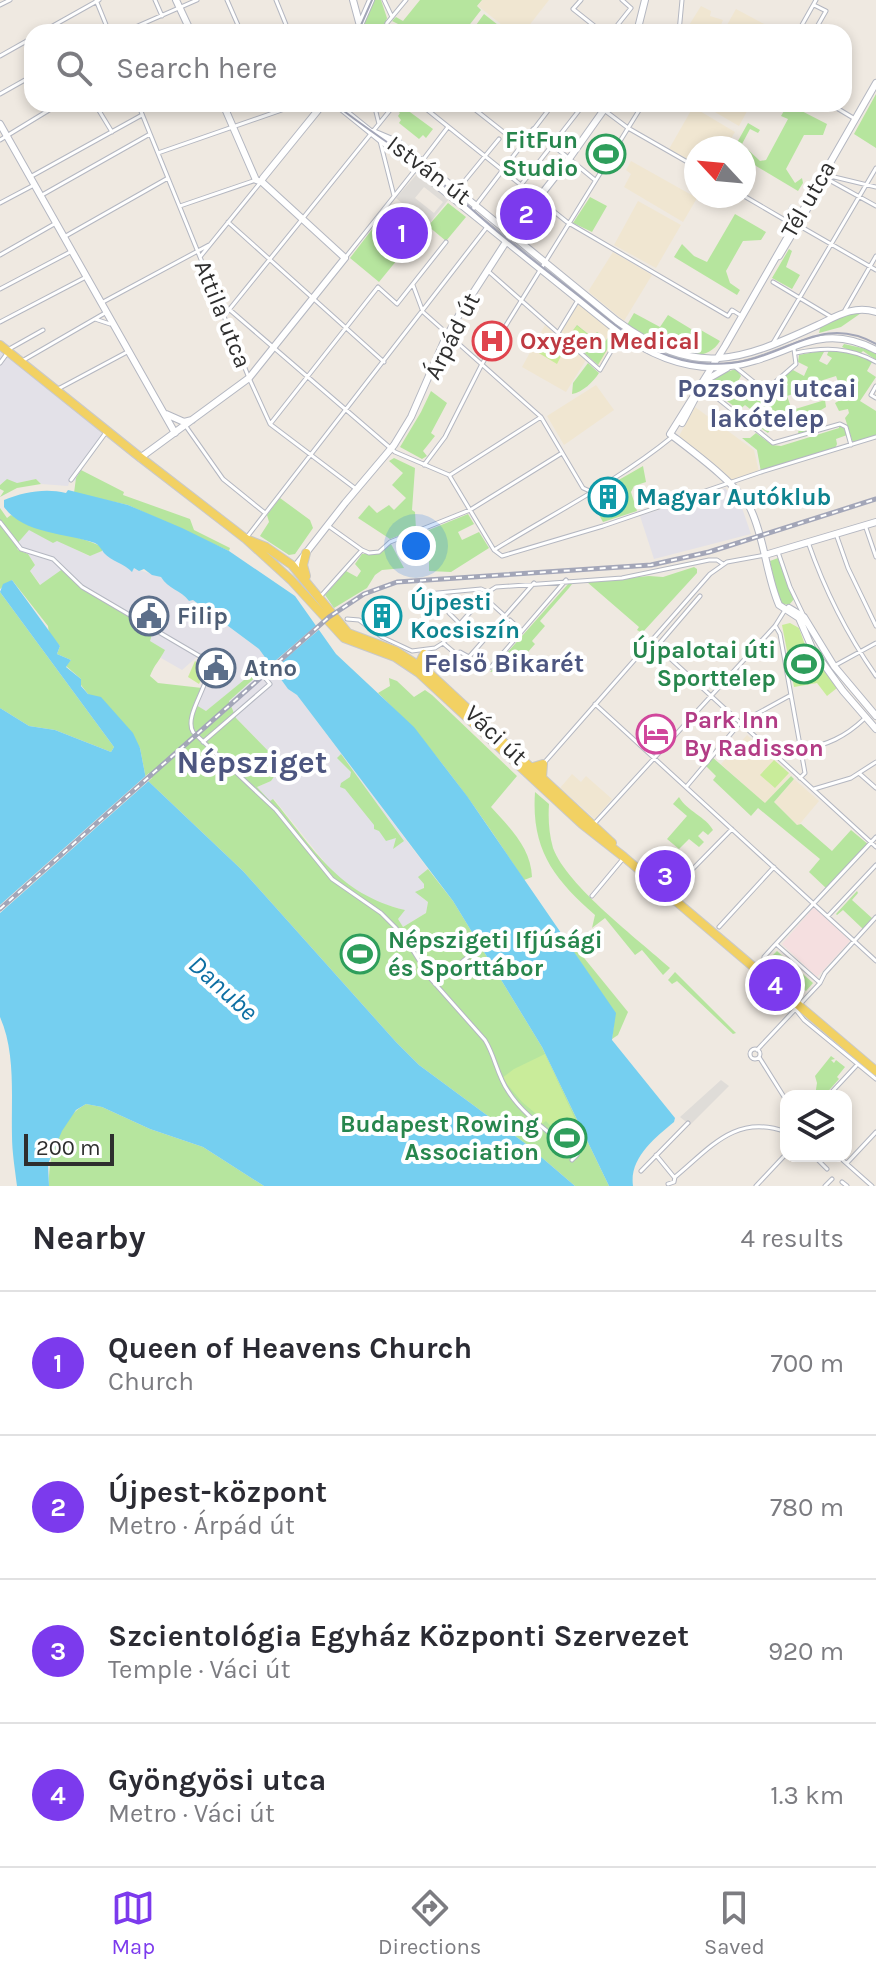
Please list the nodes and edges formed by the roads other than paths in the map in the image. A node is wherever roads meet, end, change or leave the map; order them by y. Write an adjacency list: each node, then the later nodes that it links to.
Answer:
1 (10, 0): 17 (street)
2 (97, 0): 23 (street); 24 (street)
3 (155, 0): 21 (street)
4 (176, 0): 18 (street)
5 (197, 0): 18 (street)
6 (227, 0): 27 (street)
7 (276, 0): 28 (street)
8 (353, 0): 29 (street)
9 (371, 0): 30 (street)
10 (384, 0): 22 (street)
11 (406, 0): 22 (street)
12 (581, 0): 32 (street)
13 (622, 0): 19 (street)
14 (645, 0): 20 (street)
15 (682, 0): 35 (street)
16 (815, 2): 36 (street); 37 (street)
17 (0, 5)
18 (180, 8): 21 (street); 26 (street)
19 (631, 8): 20 (street); 33 (street)
20 (644, 8): 34 (street)
21 (162, 16): 25 (street)
22 (392, 17): 31 (street)
23 (56, 24)
24 (106, 24)
25 (143, 24)
26 (187, 24)
27 (238, 24)
28 (286, 24)
29 (357, 24)
30 (360, 24)
31 (387, 24)
32 (592, 24)
33 (618, 24)
34 (639, 24)
35 (680, 24)
36 (803, 24)
37 (819, 24)
38 (24, 42): 39 (street)
39 (0, 56)
40 (24, 80): 42 (street)
41 (876, 86): 61 (street, Tél utca)
42 (0, 94)
43 (46, 112): 71 (street)
44 (100, 112): 68 (street)
45 (141, 112): 60 (street, Attila utca)
46 (226, 112): 64 (street)
47 (276, 112): 64 (street)
48 (316, 112): 86 (street)
49 (347, 112): 69 (street, István út)
50 (376, 112): 63 (street)
51 (389, 112): 63 (street)
52 (430, 112): 65 (street)
53 (478, 112): 74 (street)
54 (547, 112): 67 (street)
55 (578, 112): 75 (street)
56 (602, 112): 78 (street, Árpád út)
57 (611, 112): 66 (street)
58 (638, 112): 66 (street)
59 (844, 112): 61 (street)
60 (142, 115): 68 (street); 70 (street, Attila utca)
61 (857, 120): 83 (street, Tél utca)
62 (0, 124): 71 (street)
63 (379, 124): 69 (street)
64 (233, 127): 76 (street); 86 (street)
65 (448, 127): 77 (street); 80 (street)
66 (628, 128): 79 (street); 87 (street)
67 (533, 129): 74 (street); 75 (street)
68 (112, 132): 84 (street)
69 (373, 132): 72 (street, István út); 80 (street, István út); 104 (street)
70 (150, 134): 76 (street, Attila utca); 93 (street)
71 (3, 138): 84 (street)
72 (380, 139): 80 (street, István út); 94 (street)
73 (499, 139): 77 (street)
74 (520, 145): 82 (street)
75 (552, 145): 78 (street); 89 (street)
76 (158, 153): 85 (street, Attila utca)
77 (484, 157): 82 (street); 92 (street)
78 (569, 159): 87 (street); 96 (street, Árpád út)
79 (684, 160)
80 (420, 164): 92 (street, István út); 94 (street); 102 (street, István út)
81 (876, 168): 90 (street)
82 (504, 172): 89 (street); 100 (street)
83 (824, 174): 90 (street); 95 (street); 103 (street, Tél utca)
84 (29, 177): 88 (street)
85 (168, 178): 99 (street, Attila utca); 113 (street)
86 (259, 180): 99 (street); 104 (street); 105 (street)
87 (595, 180): 107 (street)
88 (34, 185): 93 (street); 97 (street)
89 (521, 185): 96 (street)
90 (866, 185): 91 (street); 95 (street)
91 (876, 187)
92 (457, 190): 100 (street, István út)
93 (40, 196): 108 (street)
94 (394, 196): 123 (street)
95 (859, 197): 101 (street); 117 (street)
96 (538, 199): 106 (street, Árpád út); 107 (street)
97 (0, 203)
98 (756, 203): 103 (street)
99 (179, 206): 119 (street, Attila utca)
100 (477, 206): 102 (street); 109 (street, István út)
101 (876, 206)
102 (470, 213): 111 (street, István út)
103 (802, 213): 110 (street, Tél utca); 144 (street, Tél utca)
104 (302, 219): 123 (street); 124 (street)
105 (228, 222): 116 (street); 124 (street)
106 (519, 222): 109 (street); 112 (street, Árpád út)
107 (569, 222): 125 (street); 144 (street)
108 (56, 223): 113 (street); 120 (street)
109 (500, 225): 112 (street, István út)
110 (798, 225): 117 (street); 144 (street, Tél utca)
111 (487, 227): 115 (street, István út); 140 (street)
112 (511, 234): 115 (street, Árpád út); 125 (street, István út)
113 (64, 237): 118 (street)
114 (446, 242): 131 (street)
115 (507, 242): 125 (street, István út); 128 (street, Árpád út)
116 (209, 245): 119 (street); 122 (street)
117 (831, 245): 126 (street); 134 (street)
118 (72, 251): 129 (street); 132 (street)
119 (197, 251): 122 (street, Attila utca); 137 (street)
120 (0, 255)
121 (876, 256): 126 (street)
122 (200, 257): 143 (street, Attila utca)
123 (345, 258): 133 (street)
124 (269, 260): 133 (street); 138 (street)
125 (543, 266): 135 (street, István út); 136 (street); 167 (street, István út)
126 (870, 266): 127 (street); 142 (street)
127 (876, 270)
128 (488, 271): 136 (street); 154 (street, Árpád út)
129 (86, 277): 137 (street); 147 (street)
130 (773, 282): 134 (street)
131 (414, 283): 140 (street); 150 (street)
132 (0, 289)
133 (311, 298): 150 (street); 161 (street)
134 (800, 298): 145 (street); 160 (street)
135 (578, 300): 152 (street, István út); 153 (street)
136 (521, 302): 153 (street); 174 (street)
137 (102, 303): 139 (street)
138 (230, 310): 143 (street); 161 (street)
139 (107, 312): 146 (street); 149 (street)
140 (423, 312): 154 (street); 171 (street)
141 (876, 312): 142 (street)
142 (843, 313): 145 (street)
143 (224, 316): 179 (street, Attila utca)
144 (742, 316): 155 (street, Tél utca)
145 (833, 318): 148 (street)
146 (95, 319): 149 (street); 170 (street)
147 (0, 322)
148 (823, 322): 156 (street); 160 (street)
149 (115, 327): 164 (street)
150 (345, 328): 171 (street); 178 (street)
151 (43, 330): 163 (street)
152 (618, 332): 153 (street); 175 (street, István út)
153 (558, 333)
154 (447, 336): 174 (street); 194 (street, Árpád út)
155 (729, 338): 159 (street, Tél utca); 166 (street)
156 (824, 338): 158 (street); 162 (street)
157 (0, 345): 163 (main road, Váci út)
158 (793, 345): 165 (street); 176 (street)
159 (725, 346): 167 (street); 168 (street, Tél utca)
160 (771, 346): 166 (street)
161 (273, 347): 178 (street); 179 (street)
162 (876, 350)
163 (8, 351): 170 (main road, Váci út); 173 (street)
164 (129, 351): 182 (street); 185 (street)
165 (796, 353): 172 (street); 176 (street)
166 (741, 355): 169 (street)
167 (705, 358): 168 (street, István út)
168 (717, 358): 169 (street, István út); 177 (street, Tél utca)
169 (729, 358): 177 (street)
170 (22, 361): 182 (main road, Váci út)
171 (384, 362): 184 (street)
172 (876, 362)
173 (0, 363)
174 (482, 364): 186 (street); 198 (street)
175 (688, 365): 177 (street); 180 (street)
176 (732, 366): 177 (street); 180 (street)
177 (712, 367): 180 (street, Tél utca)
178 (307, 377): 184 (street); 188 (street)
179 (249, 378): 187 (street); 188 (street, Attila utca)
180 (702, 384): 191 (street, Tél utca); 193 (street)
181 (876, 386): 183 (street)
182 (57, 390): 189 (main road, Váci út)
183 (876, 398)
184 (345, 410): 194 (street); 196 (street)
185 (163, 411): 187 (street); 190 (street)
186 (541, 417): 195 (street); 199 (street)
187 (185, 424): 190 (street); 205 (street)
188 (270, 424): 196 (street, Attila utca)
189 (107, 431): 197 (main road, Váci út); 200 (street)
190 (175, 433): 197 (street)
191 (672, 435): 201 (street); 203 (street)
192 (876, 437): 193 (street)
193 (851, 445): 201 (street)
194 (391, 449): 198 (street); 202 (street, Árpád út)
195 (562, 453): 203 (street); 204 (street)
196 (311, 455): 202 (street, Attila utca); 205 (street)
197 (140, 458): 212 (main road, Váci út)
198 (424, 465): 199 (street)
199 (449, 475): 204 (street)
200 (71, 480)
201 (729, 483): 215 (street); 218 (street)
202 (356, 489): 208 (street, Árpád út)
203 (592, 492): 215 (street)
204 (470, 510): 214 (street); 215 (street)
205 (265, 513): 210 (street)
206 (0, 522): 265 (street)
207 (876, 522): 209 (street)
208 (327, 525): 214 (street); 217 (street, Árpád út)
209 (865, 525): 211 (street); 220 (street)
210 (255, 527): 212 (street); 212 (street)
211 (836, 534): 213 (street); 243 (street)
212 (252, 542): 219 (main road, Váci út); 222 (main road); 223 (main road, Váci út)
213 (808, 542): 216 (street); 250 (street)
214 (362, 550): 235 (street)
215 (494, 550)
216 (778, 552): 218 (street); 239 (street)
217 (306, 553): 219 (main road); 222 (street, Árpád út); 225 (main road)
218 (765, 555): 221 (street); 236 (street)
219 (283, 557): 222 (main road, Váci út)
220 (876, 557)
221 (723, 564): 224 (street); 245 (street)
222 (295, 567): 225 (main road, Váci út); 231 (main road)
223 (291, 580): 231 (main road); 238 (main road, Váci út)
224 (566, 580): 226 (street); 244 (street)
225 (309, 582): 235 (main road, Váci út)
226 (534, 583): 227 (street); 228 (street)
227 (525, 584): 228 (street); 230 (street)
228 (529, 590): 237 (street)
229 (440, 592): 230 (street); 232 (street); 241 (street)
230 (488, 592): 234 (street)
231 (308, 593): 235 (main road)
232 (427, 594)
233 (700, 596): 248 (street)
234 (484, 597): 237 (street); 241 (street)
235 (319, 602): 238 (main road); 240 (main road, Váci út)
236 (786, 609): 239 (street); 242 (street); 253 (street)
237 (506, 616): 244 (street); 246 (street)
238 (325, 617): 255 (main road, Váci út)
239 (804, 617): 251 (street)
240 (344, 620): 249 (street); 255 (main road, Váci út)
241 (460, 624): 246 (street)
242 (775, 626): 258 (street); 259 (street)
243 (876, 626)
244 (523, 631): 252 (street)
245 (651, 641): 248 (street); 260 (street)
246 (443, 643): 249 (street)
247 (876, 643): 250 (street)
248 (657, 646): 259 (street)
249 (424, 652): 255 (main road)
250 (860, 653): 251 (street); 257 (street)
251 (834, 666): 253 (street); 256 (street); 261 (street)
252 (491, 667)
253 (825, 667): 256 (street)
254 (258, 669): 265 (street)
255 (421, 670): 270 (main road, Váci út); 271 (main road, Váci út)
256 (831, 675): 262 (street)
257 (876, 676)
258 (791, 695): 263 (street); 266 (street)
259 (711, 696): 263 (street); 267 (street)
260 (595, 704): 267 (street); 269 (street)
261 (876, 716)
262 (865, 719): 264 (street); 266 (street)
263 (740, 723): 273 (street); 275 (street)
264 (876, 729)
265 (203, 742): 299 (street)
266 (801, 750): 273 (street)
267 (656, 758): 275 (street); 279 (street)
268 (876, 762): 272 (street)
269 (543, 764): 271 (main road); 274 (main road)
270 (520, 768): 271 (main road); 274 (main road, Váci út)
271 (531, 768): 274 (main road, Váci út)
272 (860, 774): 276 (street); 277 (street)
273 (800, 778): 277 (street)
274 (539, 780): 278 (main road, Váci út); 279 (main road, Váci út)
275 (686, 786): 280 (street)
276 (876, 788)
277 (813, 790): 282 (street)
278 (582, 824): 279 (street); 284 (main road, Váci út)
279 (594, 825): 284 (main road, Váci út)
280 (732, 829): 286 (street); 287 (street)
281 (876, 837): 282 (street)
282 (871, 843): 283 (street); 289 (street)
283 (876, 847)
284 (621, 854): 288 (street); 300 (main road, Váci út)
285 (876, 865): 290 (street)
286 (774, 867): 289 (street); 292 (street)
287 (674, 888)
288 (592, 896)
289 (814, 904): 290 (street); 295 (street)
290 (828, 916): 293 (street)
291 (876, 917): 293 (street)
292 (719, 927)
293 (854, 941): 296 (street); 298 (street)
294 (468, 943): 299 (street)
295 (776, 944): 297 (street); 298 (street)
296 (876, 961)
297 (763, 964)
298 (820, 983): 300 (street)
299 (435, 984): 311 (street)
300 (797, 1009): 301 (street); 303 (street, Váci út); 304 (main road, Váci út)
301 (758, 1050): 302 (street); 302 (street)
302 (758, 1058): 306 (street)
303 (857, 1065): 304 (street, Váci út); 305 (street)
304 (876, 1072)
305 (834, 1090)
306 (780, 1091)
307 (688, 1123): 310 (street)
308 (780, 1131): 318 (street)
309 (876, 1132): 314 (street)
310 (656, 1155): 316 (street); 318 (street)
311 (572, 1160)
312 (780, 1160): 321 (street)
313 (820, 1162): 315 (street)
314 (847, 1163): 324 (street)
315 (827, 1169)
316 (641, 1171)
317 (832, 1179): 322 (street)
318 (675, 1182): 320 (street)
319 (842, 1182): 323 (street)
320 (668, 1184)
321 (756, 1186)
322 (825, 1186)
323 (847, 1186)
324 (872, 1186)

